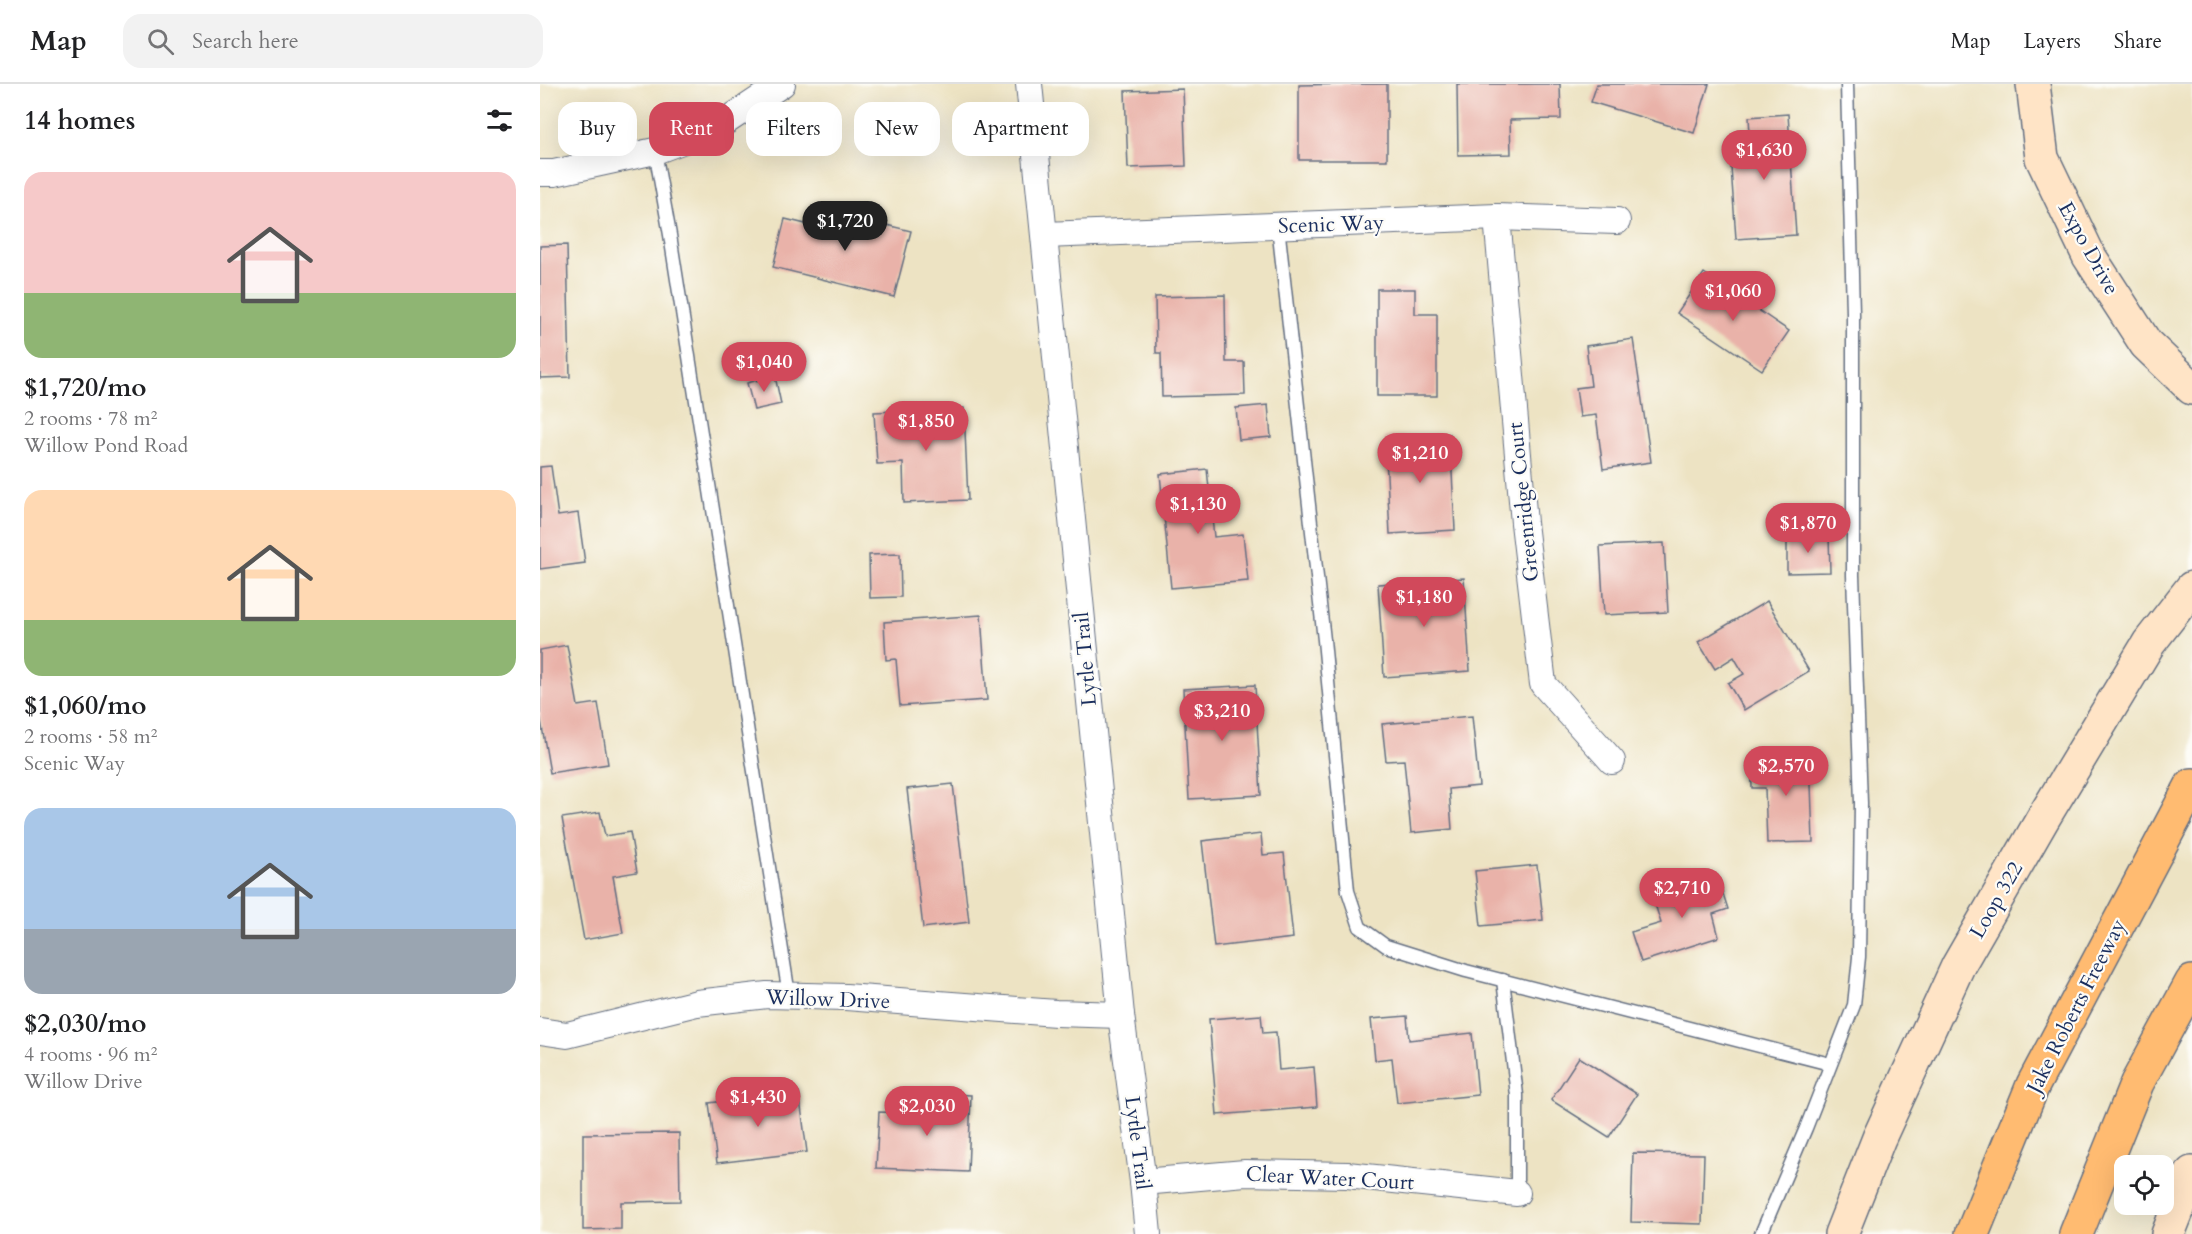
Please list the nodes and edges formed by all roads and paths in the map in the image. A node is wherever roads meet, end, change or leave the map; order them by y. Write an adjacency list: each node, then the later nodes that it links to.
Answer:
1 (782, 84): 5 (street)
2 (1029, 84): 12 (street, Lytle Trail)
3 (1846, 84): 22 (lane)
4 (2033, 84): 13 (main road, Expo Drive)
5 (734, 116)
6 (649, 151): 8 (street)
7 (656, 156): 19 (lane)
8 (540, 173)
9 (1497, 217): 10 (street, Scenic Way); 11 (street, Scenic Way); 15 (street, Greenridge Court)
10 (1617, 221)
11 (1278, 226): 12 (street, Scenic Way); 17 (lane)
12 (1045, 235): 20 (street, Lytle Trail)
13 (2192, 388)
14 (2192, 588): 28 (main road, Loop 322)
15 (1612, 761)
16 (2192, 785): 29 (highway, Jake Roberts Freeway)
17 (1503, 980): 22 (lane); 25 (lane)
18 (2192, 982): 30 (highway)
19 (789, 995): 20 (street, Willow Drive); 21 (street, Willow Drive)
20 (1121, 1015): 24 (street, Lytle Trail)
21 (540, 1031)
22 (1830, 1064): 27 (lane)
23 (2192, 1173): 31 (main road)
24 (1143, 1182): 25 (street, Clear Water Court); 26 (street, Lytle Trail)
25 (1517, 1192)
26 (1148, 1234)
27 (1761, 1234)
28 (1841, 1234)
29 (1972, 1234)
30 (2076, 1234)
31 (2168, 1234)

